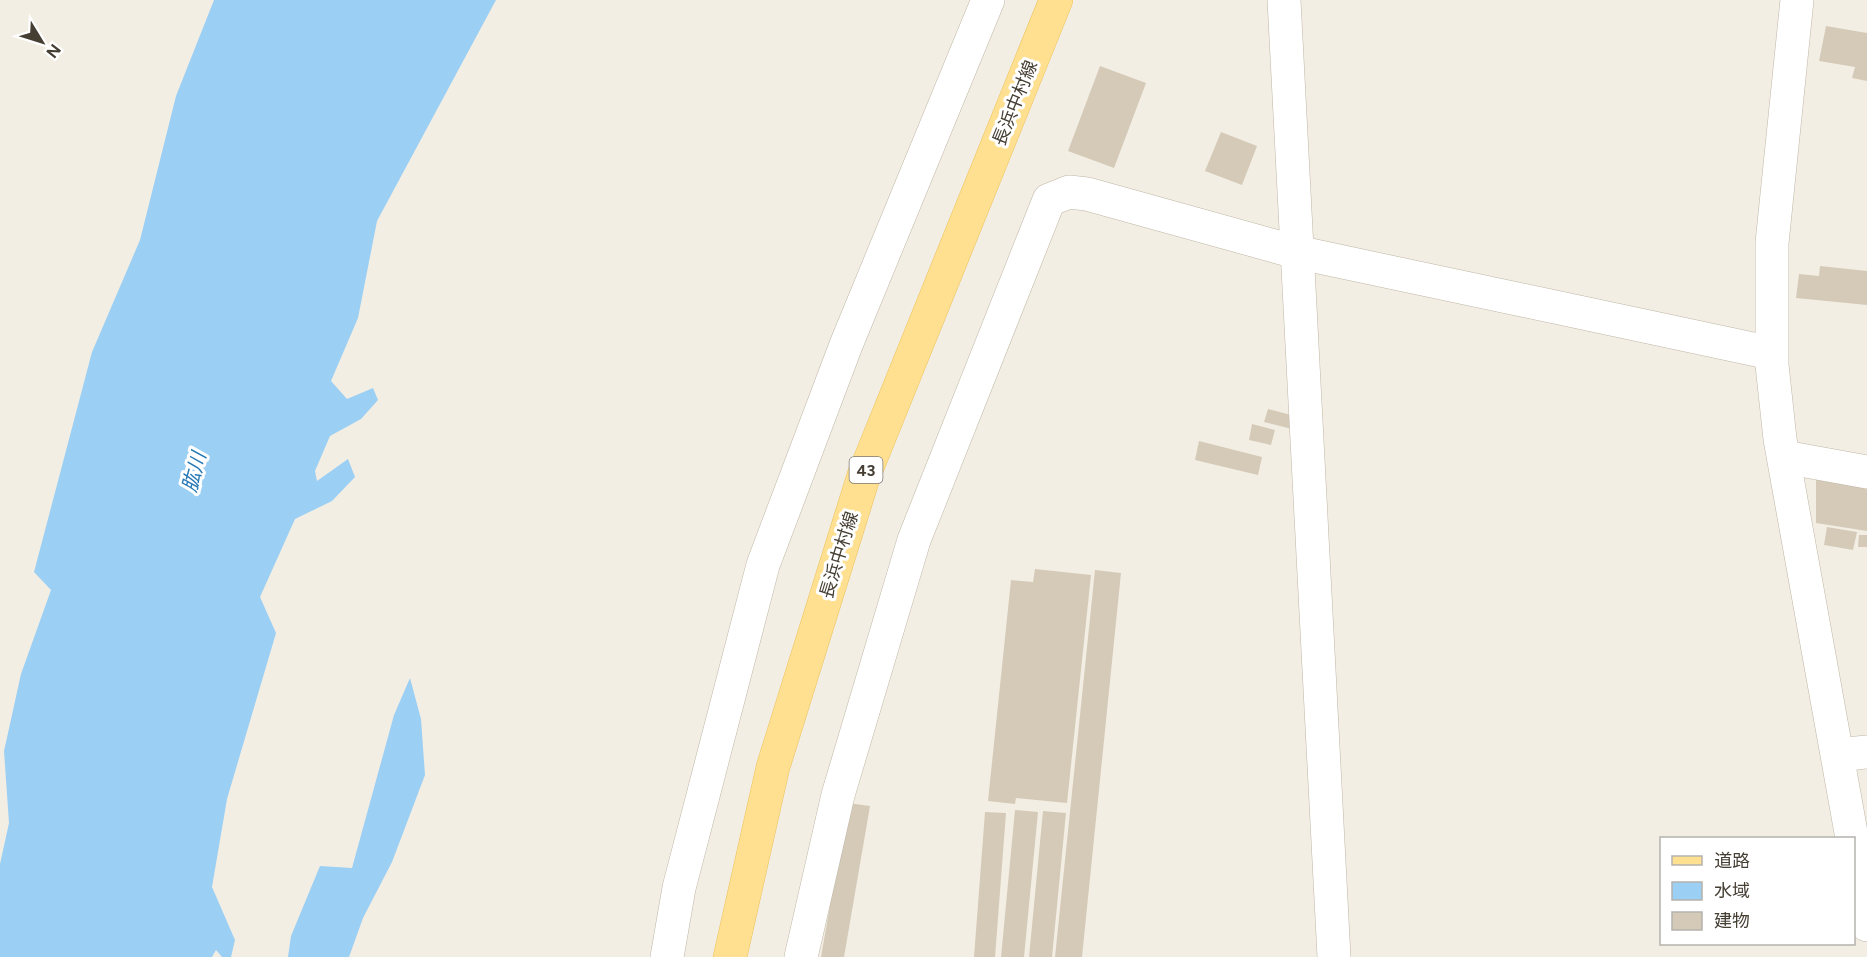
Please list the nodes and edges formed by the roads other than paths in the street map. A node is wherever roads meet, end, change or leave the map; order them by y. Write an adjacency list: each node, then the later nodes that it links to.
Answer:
1 (988, 0): 13 (street)
2 (1056, 0): 14 (main road, 長浜中村線 / 43)
3 (1284, 0): 5 (street)
4 (1797, 0): 6 (street)
5 (1296, 252): 6 (street); 15 (street); 16 (street)
6 (1771, 353): 7 (street)
7 (1784, 457): 8 (street); 9 (street)
8 (1867, 471)
9 (1853, 753): 10 (street)
10 (1852, 837)
11 (1855, 852): 12 (street)
12 (1867, 925)
13 (667, 957)
14 (730, 957)
15 (801, 957)
16 (1334, 957)

